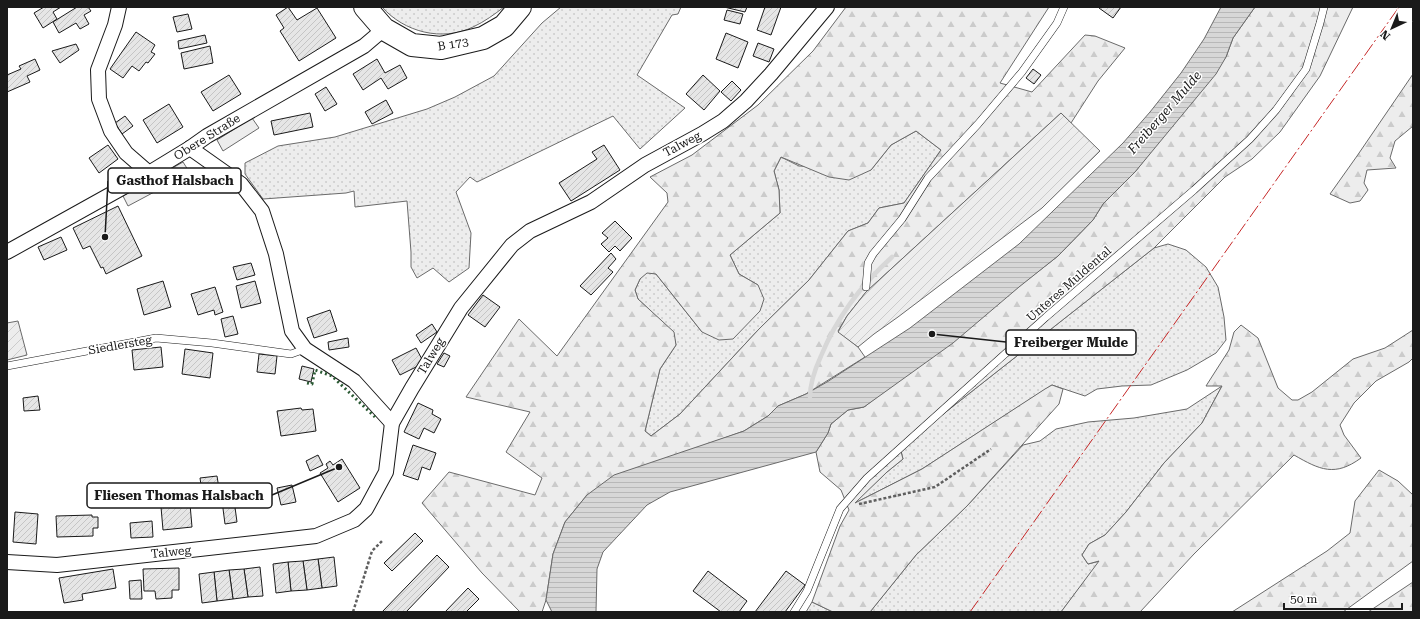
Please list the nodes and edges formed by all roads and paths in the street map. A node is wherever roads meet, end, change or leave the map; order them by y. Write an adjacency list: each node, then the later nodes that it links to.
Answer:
1 (119, 7): 9 (street)
2 (365, 7): 7 (main road, B 173 / B 173)
3 (520, 7): 7 (main road, B 173 / B 173)
4 (827, 7): 14 (street, Talweg)
5 (1064, 7): 11 (lane)
6 (1324, 7): 16 (lane, Unteres Muldental)
7 (384, 29): 8 (street, Obere Straße)
8 (190, 148): 9 (street, Obere Straße); 12 (street)
9 (149, 173): 10 (street, Obere Straße)
10 (7, 252)
11 (866, 287)
12 (305, 349): 13 (lane, Siedlersteg); 14 (street)
13 (7, 366)
14 (392, 423): 18 (street, Talweg)
15 (991, 449): 16 (path)
16 (840, 508): 20 (lane, Unteres Muldental)
17 (383, 540): 19 (path)
18 (7, 562)
19 (354, 612)
20 (794, 612)

